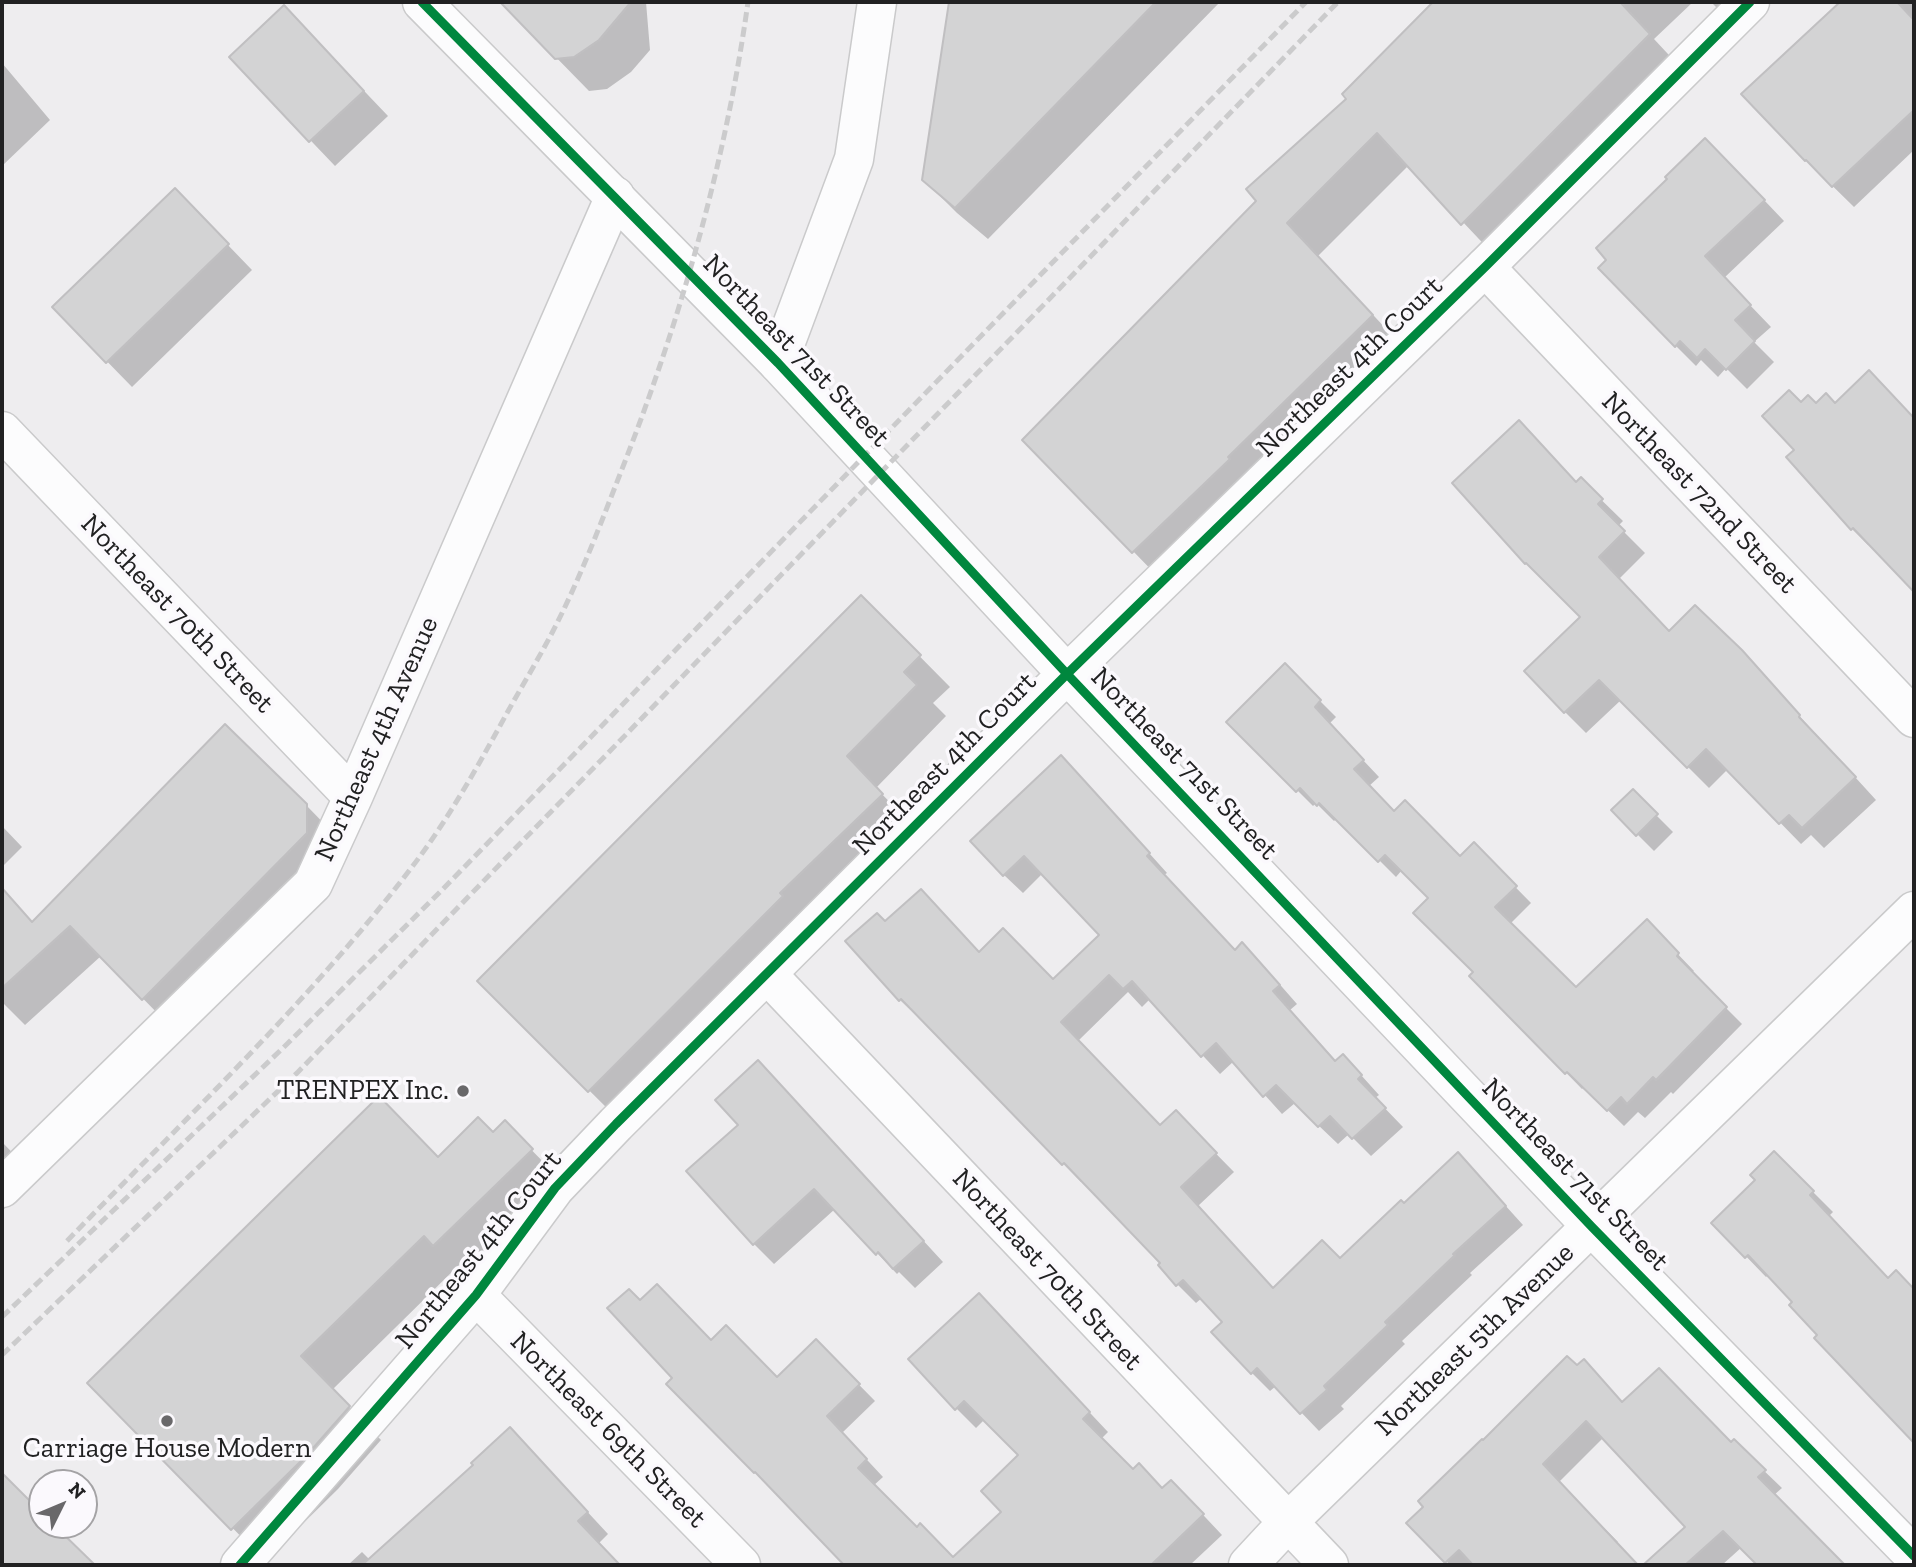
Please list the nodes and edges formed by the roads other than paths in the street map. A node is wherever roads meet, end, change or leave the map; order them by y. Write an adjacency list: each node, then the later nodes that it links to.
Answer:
1 (422, 2): 4 (street, Northeast 71st Street)
2 (877, 2): 6 (street)
3 (1750, 2): 5 (street, Northeast 4th Court)
4 (615, 196): 6 (street, Northeast 71st Street); 10 (street, Northeast 4th Avenue)
5 (1485, 267): 8 (street, Northeast 4th Court); 9 (street, Northeast 72nd Street)
6 (778, 363): 8 (street, Northeast 71st Street)
7 (2, 431): 10 (street, Northeast 70th Street)
8 (1067, 674): 12 (street, Northeast 4th Court); 14 (street, Northeast 71st Street)
9 (1914, 718)
10 (353, 797): 13 (street, Northeast 4th Avenue)
11 (1914, 911): 14 (street, Northeast 5th Avenue)
12 (767, 974): 15 (street, Northeast 4th Court); 16 (street, Northeast 70th Street)
13 (2, 1188)
14 (1592, 1227): 16 (street, Northeast 5th Avenue); 17 (street, Northeast 71st Street)
15 (475, 1295): 18 (street, Northeast 4th Court); 19 (street, Northeast 69th Street)
16 (1287, 1523): 20 (street, Northeast 5th Avenue); 21 (street, Northeast 70th Street)
17 (1914, 1556)
18 (240, 1565)
19 (741, 1565)
20 (1248, 1565)
21 (1329, 1565)

